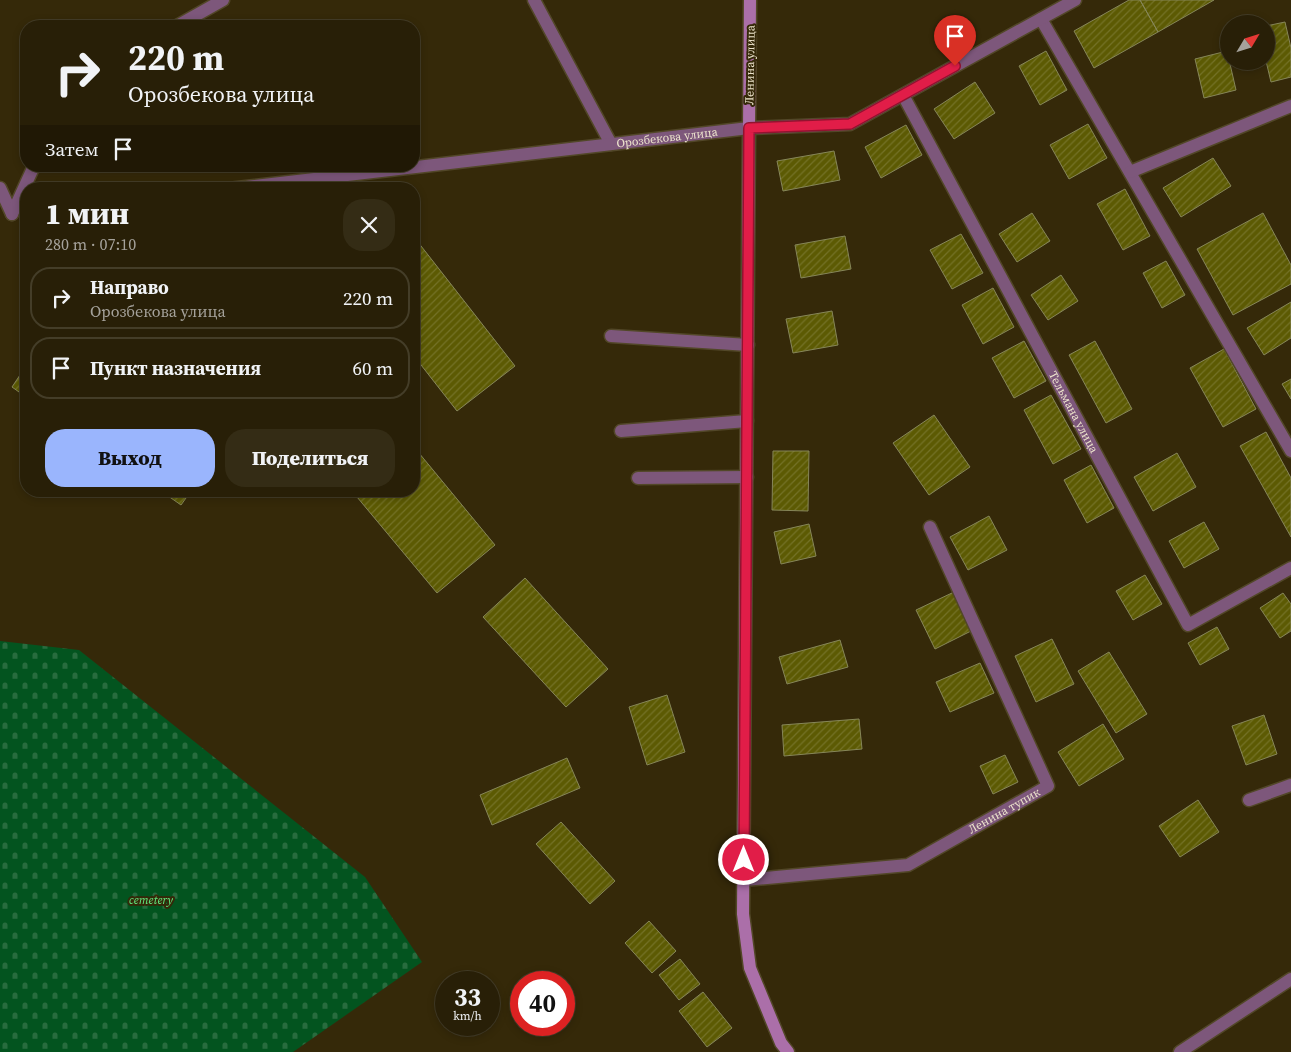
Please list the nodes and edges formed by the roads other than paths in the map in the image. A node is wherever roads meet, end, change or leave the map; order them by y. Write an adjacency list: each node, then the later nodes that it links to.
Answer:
1 (223, 0): 6 (street)
2 (534, 0): 10 (street)
3 (750, 0): 9 (street, Ленина улица)
4 (1075, 0): 5 (street, Орозбекова улица)
5 (1041, 19): 7 (street, Орозбекова улица); 13 (street)
6 (188, 20)
7 (903, 95): 9 (street, Орозбекова улица); 27 (street, Тельмана улица)
8 (1291, 106): 13 (street)
9 (749, 128): 10 (street, Орозбекова улица); 20 (street, Ленина улица)
10 (611, 144): 11 (street, Орозбекова улица)
11 (420, 166)
12 (373, 172): 14 (street, Орозбекова улица)
13 (1130, 172): 23 (street)
14 (288, 182)
15 (0, 188): 18 (street)
16 (20, 197): 18 (street)
17 (20, 213): 18 (street)
18 (12, 214)
19 (611, 336): 20 (street)
20 (748, 345): 21 (street, Ленина улица)
21 (747, 421): 22 (street); 24 (street, Ленина улица)
22 (620, 431)
23 (1291, 451)
24 (747, 477): 25 (street); 30 (street, Ленина улица)
25 (638, 478)
26 (930, 527): 30 (street, Ленина тупик)
27 (1291, 568)
28 (1291, 785): 29 (street)
29 (1249, 800)
30 (744, 880): 32 (street, Ленина улица)
31 (1291, 979): 33 (street)
32 (788, 1052)
33 (1180, 1052)

